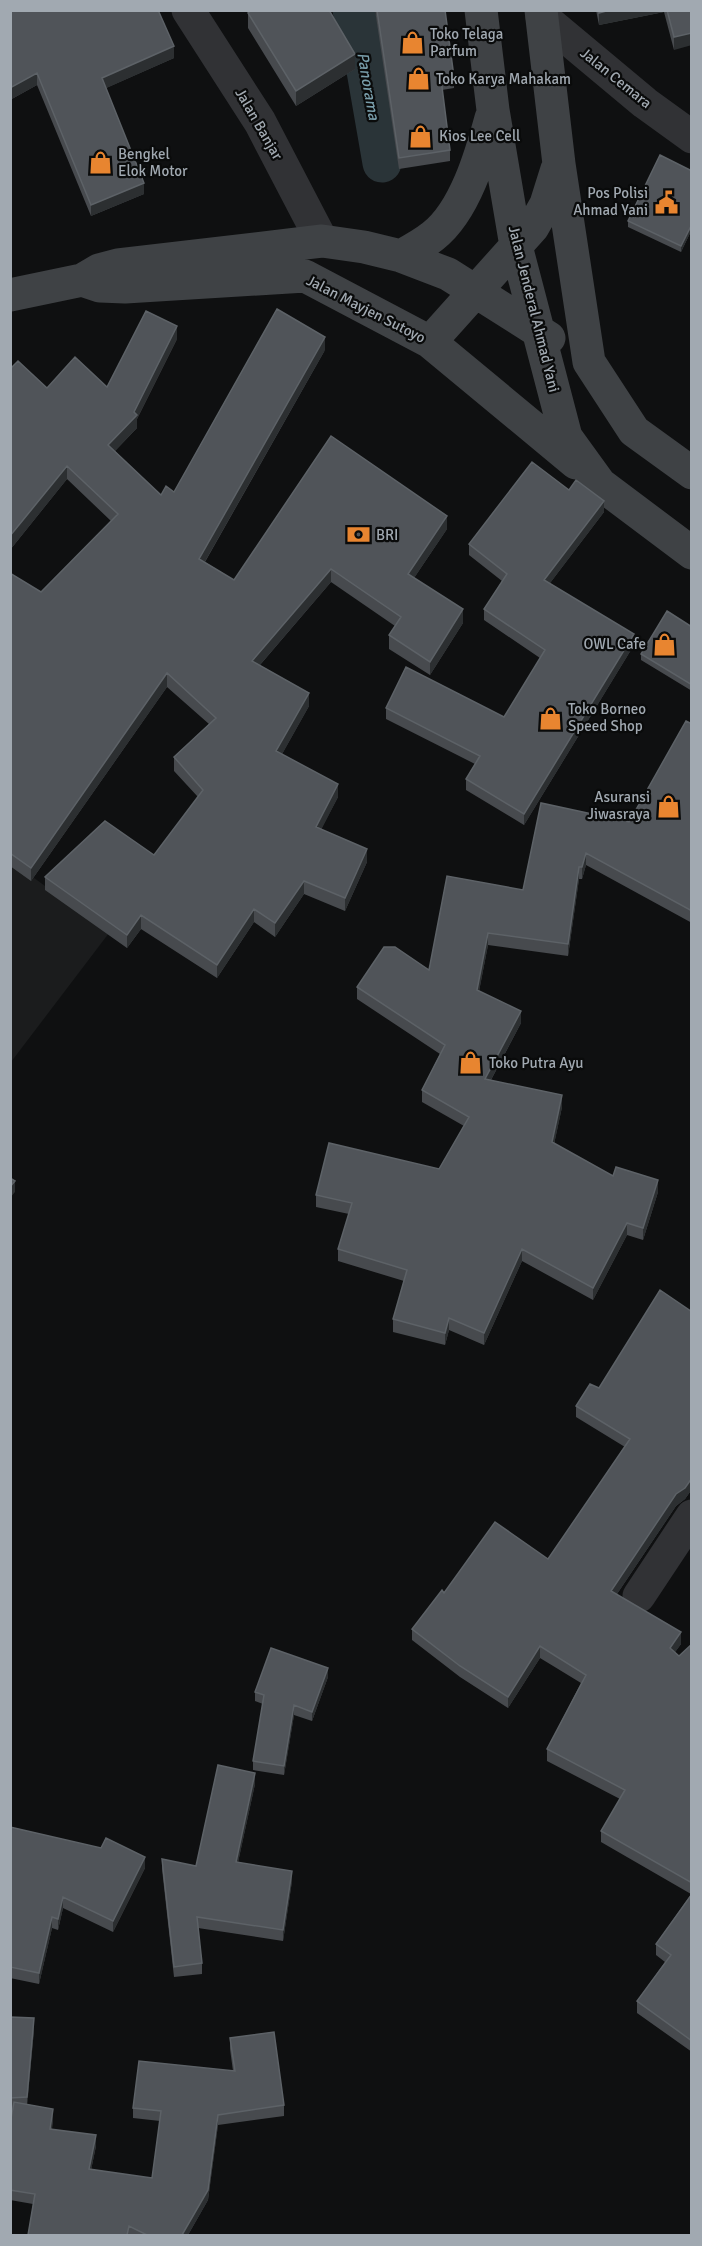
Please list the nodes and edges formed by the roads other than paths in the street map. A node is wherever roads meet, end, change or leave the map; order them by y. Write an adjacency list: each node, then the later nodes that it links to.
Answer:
1 (188, 10): 7 (street, Jalan Banjar)
2 (481, 10): 4 (main road, Jalan Jenderal Ahmad Yani)
3 (541, 14): 5 (street, Jalan Cemara); 6 (main road)
4 (493, 110): 8 (main road, Jalan Jenderal Ahmad Yani); 9 (main road)
5 (692, 137)
6 (558, 164): 8 (main road); 15 (main road)
7 (322, 241): 9 (main road, Jalan Mayjen Sutoyo); 10 (main road, Jalan Mayjen Sutoyo)
8 (516, 246): 11 (main road); 13 (main road, Jalan Jenderal Ahmad Yani)
9 (401, 256): 11 (main road, Jalan Mayjen Sutoyo)
10 (82, 280): 12 (main road, Jalan Mayjen Sutoyo); 14 (main road, Jalan Mayjen Sutoyo)
11 (474, 291): 13 (main road, Jalan Mayjen Sutoyo); 14 (main road)
12 (10, 295)
13 (541, 334): 15 (main road, Jalan Mayjen Sutoyo); 17 (main road, Jalan Jenderal Ahmad Yani)
14 (430, 342): 17 (main road, Jalan Mayjen Sutoyo)
15 (589, 362): 16 (main road)
16 (692, 473)
17 (600, 484): 18 (main road, Jalan Jenderal Ahmad Yani)
18 (692, 553)
19 (692, 1516): 20 (street)
20 (639, 1596)

